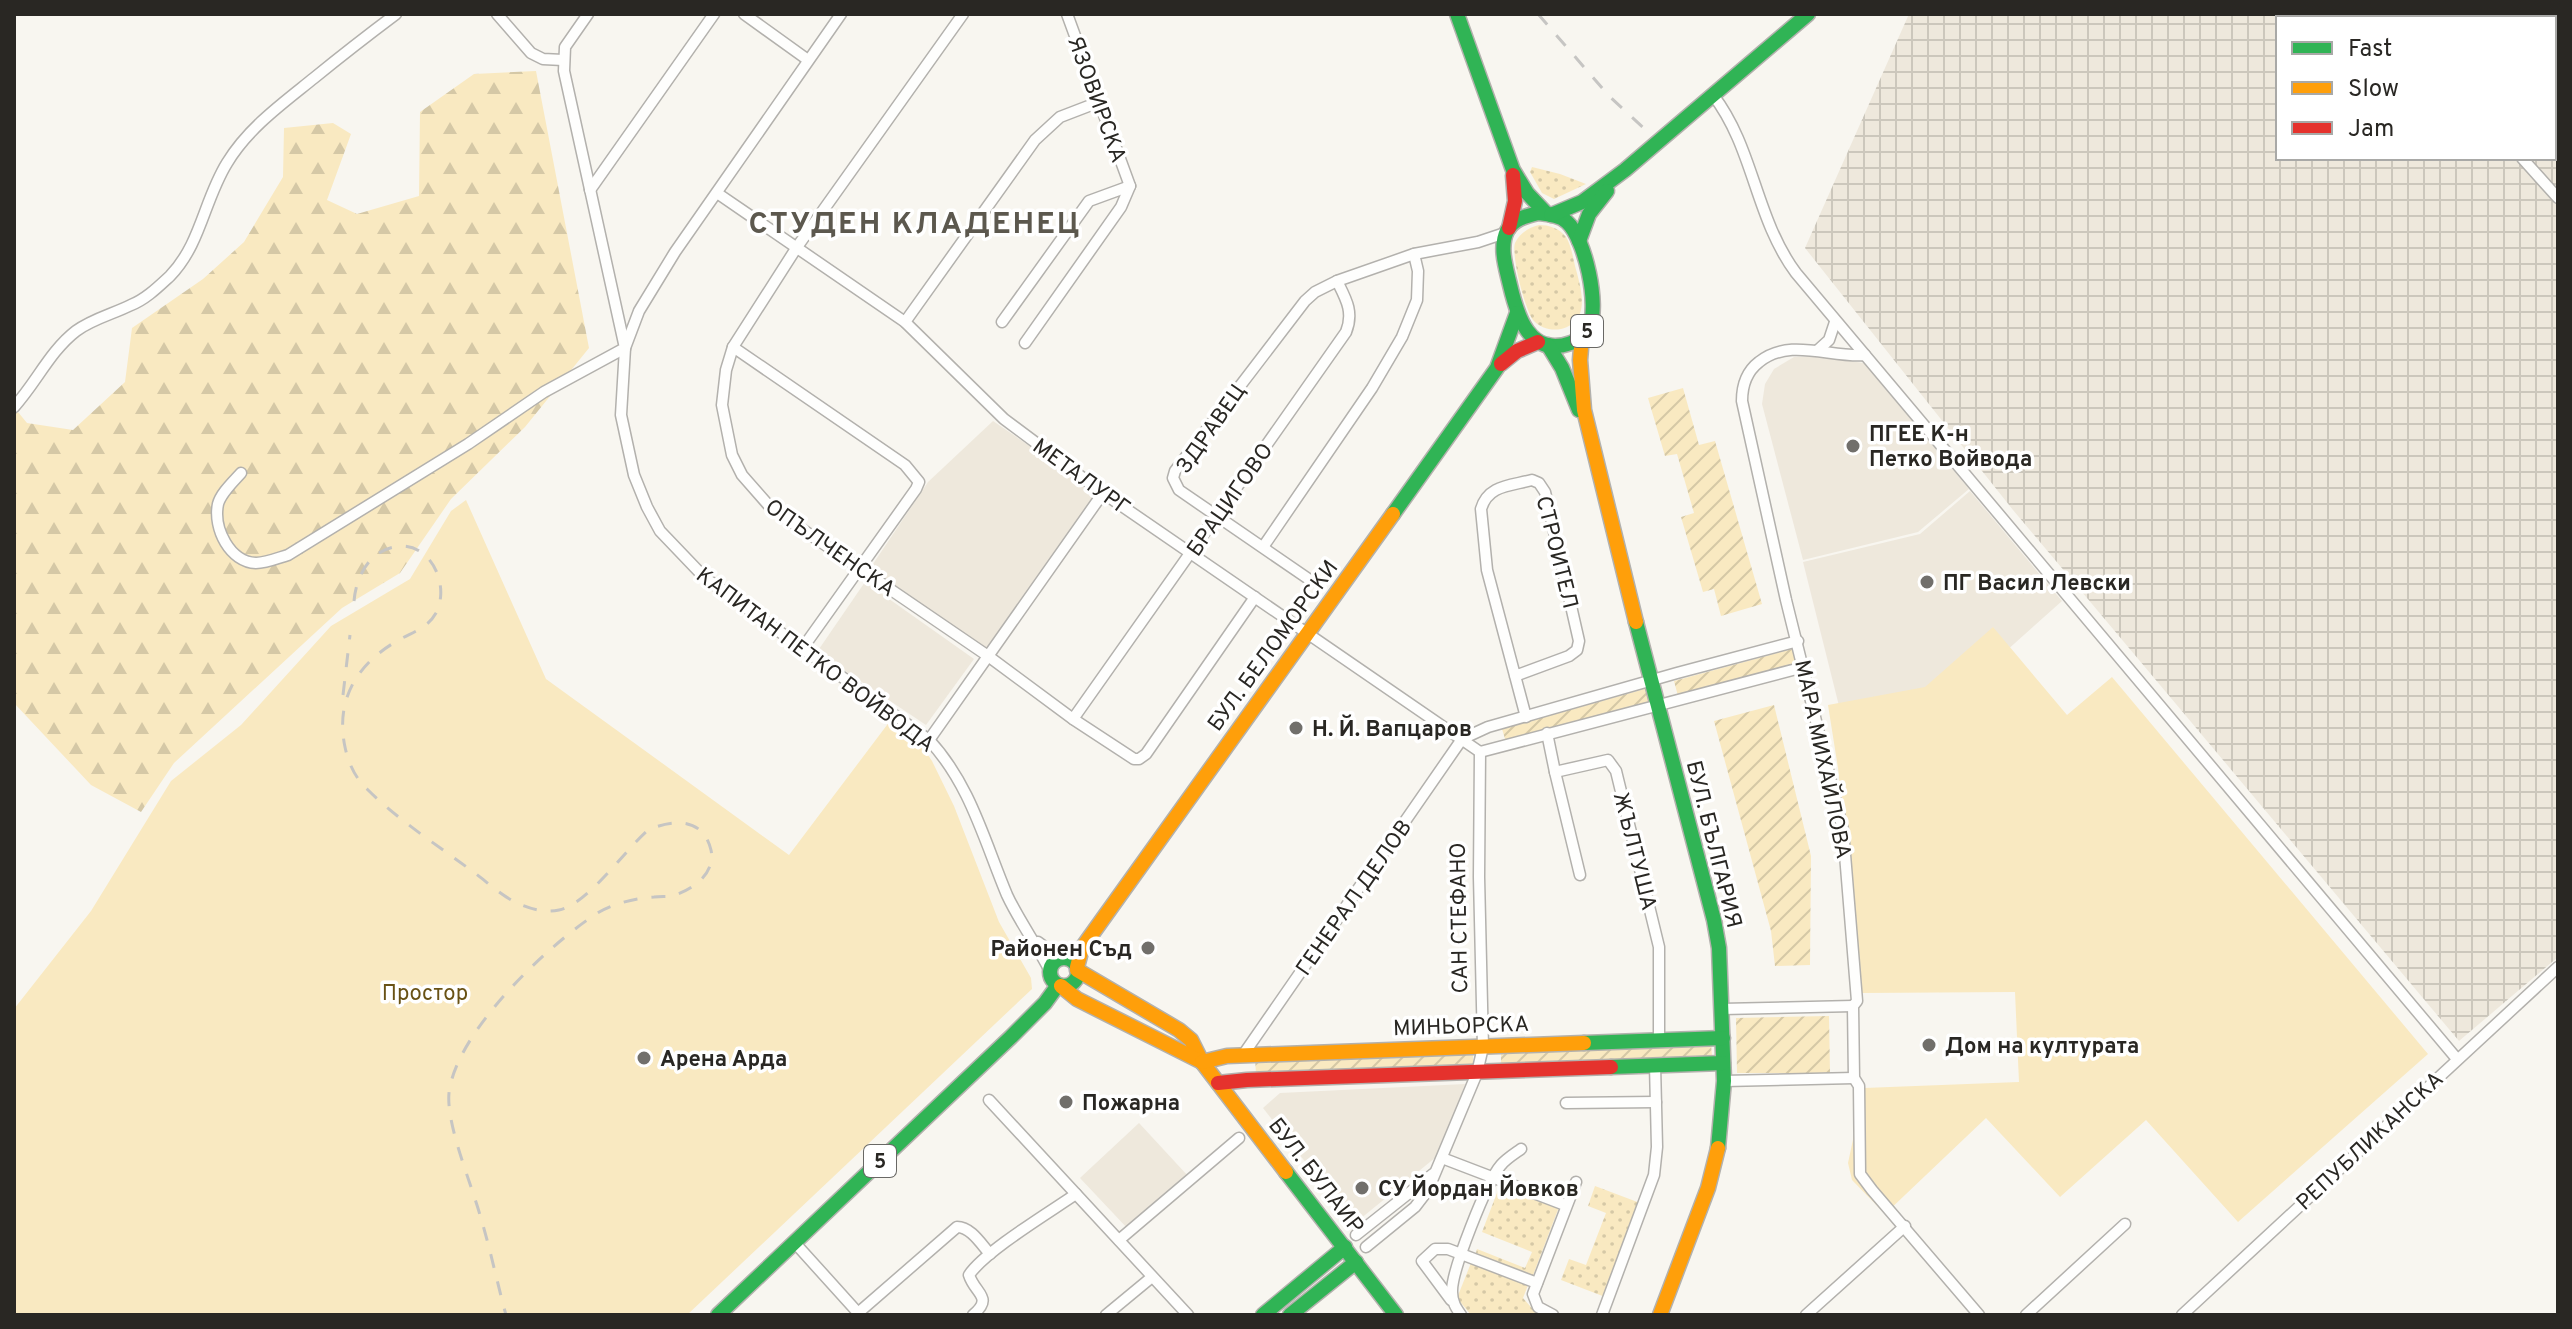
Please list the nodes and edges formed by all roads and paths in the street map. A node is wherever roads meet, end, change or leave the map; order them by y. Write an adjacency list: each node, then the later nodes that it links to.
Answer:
1 (396, 14): 42 (street)
2 (497, 14): 11 (street)
3 (588, 14): 11 (street)
4 (714, 14): 19 (street)
5 (744, 14): 12 (street)
6 (841, 14): 12 (street, КАПИТАН ПЕТКО ВОЙВОДА)
7 (963, 14): 26 (street, ОПЪЛЧЕНСКА)
8 (1067, 14): 14 (street, ЯЗОВИРСКА)
9 (1457, 14): 16 (main road)
10 (1808, 14): 13 (main road)
11 (563, 60): 19 (street)
12 (808, 60): 20 (street, КАПИТАН ПЕТКО ВОЙВОДА)
13 (1713, 95): 17 (main road); 33 (street)
14 (1099, 102): 18 (street, ЯЗОВИРСКА); 31 (street)
15 (2524, 160): 21 (street)
16 (1513, 170): 22 (main road); 23 (main road)
17 (1625, 170): 22 (main road); 24 (main road)
18 (1130, 186): 32 (street); 35 (street, ЯЗОВИРСКА)
19 (590, 190): 38 (street)
20 (717, 193): 26 (street, МЕТАЛУРГ); 38 (street, КАПИТАН ПЕТКО ВОЙВОДА)
21 (2558, 198)
22 (1549, 214): 23 (main road); 24 (main road)
23 (1507, 230): 25 (street); 27 (main road, 5)
24 (1579, 241): 34 (main road, 5)
25 (1478, 242): 27 (street); 28 (street)
26 (797, 247): 31 (street, МЕТАЛУРГ); 37 (street, ОПЪЛЧЕНСКА)
27 (1502, 252): 30 (main road, 5)
28 (1414, 254): 29 (street); 47 (street)
29 (1332, 283): 46 (street, БРАЦИГОВО); 46 (street, ЗДРАВЕЦ)
30 (1517, 313): 36 (main road, 5); 41 (main road, БУЛ. БЕЛОМОРСКИ / 5)
31 (905, 322): 45 (street, МЕТАЛУРГ)
32 (1002, 322)
33 (1835, 322): 39 (street); 40 (street)
34 (1582, 336): 36 (main road, 5); 43 (main road, БУЛ. БЪЛГАРИЯ)
35 (1025, 343)
36 (1543, 344): 41 (main road, БУЛ. БЕЛОМОРСКИ / 5); 43 (main road, БУЛ. БЪЛГАРИЯ)
37 (733, 347): 49 (street, ОПЪЛЧЕНСКА); 49 (street)
38 (625, 348): 44 (street); 54 (street, КАПИТАН ПЕТКО ВОЙВОДА)
39 (1818, 350): 40 (street, МАРА МИХАЙЛОВА); 53 (street, МАРА МИХАЙЛОВА)
40 (1865, 355): 81 (street)
41 (1497, 368): 52 (main road, БУЛ. БЕЛОМОРСКИ / 5)
42 (14, 407)
43 (1589, 432): 58 (main road, БУЛ. БЪЛГАРИЯ)
44 (241, 473)
45 (1103, 493): 48 (street, МЕТАЛУРГ); 55 (street)
46 (1217, 516): 47 (street, ЗДРАВЕЦ); 48 (street, БРАЦИГОВО)
47 (1263, 547): 50 (street, ЗДРАВЕЦ)
48 (1191, 553): 51 (street, МЕТАЛУРГ); 61 (street, БРАЦИГОВО)
49 (858, 567): 54 (street); 55 (street, ОПЪЛЧЕНСКА)
50 (1310, 580)
51 (1255, 597): 52 (street, МЕТАЛУРГ); 61 (street, ОПЪЛЧЕНСКА)
52 (1308, 634): 63 (street, МЕТАЛУРГ); 69 (main road, БУЛ. БЕЛОМОРСКИ / 5)
53 (1798, 641): 56 (street, МАРА МИХАЙЛОВА); 58 (street)
54 (802, 649): 64 (street, КАПИТАН ПЕТКО ВОЙВОДА)
55 (988, 656): 61 (street, ОПЪЛЧЕНСКА); 64 (street)
56 (1804, 667): 59 (street); 75 (street, МАРА МИХАЙЛОВА)
57 (1515, 676): 57 (street, СТРОИТЕЛ); 60 (street, СТРОИТЕЛ)
58 (1650, 681): 59 (main road, БУЛ. БЪЛГАРИЯ); 60 (street)
59 (1656, 706): 62 (street); 76 (main road, БУЛ. БЪЛГАРИЯ)
60 (1526, 717): 63 (street)
61 (1073, 719)
62 (1547, 733): 65 (street); 66 (street)
63 (1462, 739): 65 (street, МЕТАЛУРГ); 80 (street, ГЕНЕРАЛ ДЕЛОВ)
64 (929, 740): 68 (street, КАПИТАН ПЕТКО ВОЙВОДА)
65 (1480, 752): 79 (street, САН СТЕФАНО)
66 (1555, 772): 67 (street); 78 (street, ЖЪЛТУША)
67 (1580, 875)
68 (1031, 935): 70 (street, КАПИТАН ПЕТКО ВОЙВОДА); 73 (street, КАПИТАН ПЕТКО ВОЙВОДА)
69 (1082, 948): 70 (main road, БУЛ. БЕЛОМОРСКИ / 5); 72 (main road, БУЛ. БЕЛОМОРСКИ / 5)
70 (1062, 959): 72 (main road); 73 (main road, 5)
71 (2558, 967): 81 (street, РЕПУБЛИКАНСКА)
72 (1077, 969): 74 (main road, 5); 82 (main road, БУЛ. БУЛАИР)
73 (1050, 971): 74 (main road)
74 (1060, 986): 82 (main road, БУЛ. БУЛАИР); 104 (main road, 5)
75 (1853, 1006): 76 (street); 86 (street, МАРА МИХАЙЛОВА)
76 (1722, 1009): 77 (main road, БУЛ. БЪЛГАРИЯ)
77 (1723, 1038): 78 (main road, МИНЬОРСКА); 83 (main road, БУЛ. БЪЛГАРИЯ)
78 (1659, 1039): 79 (main road, МИНЬОРСКА)
79 (1483, 1047): 80 (main road, МИНЬОРСКА); 85 (street, САН СТЕФАНО)
80 (1243, 1055): 82 (main road, МИНЬОРСКА)
81 (2457, 1059): 127 (street, РЕПУБЛИКАНСКА)
82 (1202, 1062): 88 (main road, БУЛ. БУЛАИР)
83 (1723, 1063): 84 (main road); 87 (main road, БУЛ. БЪЛГАРИЯ)
84 (1655, 1065): 85 (main road); 90 (street)
85 (1477, 1073): 88 (main road); 94 (street, САН СТЕФАНО)
86 (1854, 1078): 87 (street); 101 (street, МАРА МИХАЙЛОВА)
87 (1724, 1081): 123 (main road, БУЛ. БЪЛГАРИЯ)
88 (1218, 1083): 105 (main road, БУЛ. БУЛАИР)
89 (989, 1100): 98 (street)
90 (1656, 1102): 91 (street); 122 (street)
91 (1566, 1103)
92 (1239, 1138): 103 (street)
93 (1521, 1149): 96 (street)
94 (1442, 1158): 95 (street, САН СТЕФАНО); 96 (street)
95 (1437, 1170): 102 (street, САН СТЕФАНО); 106 (street, САН СТЕФАНО)
96 (1493, 1178): 99 (street); 108 (street)
97 (1576, 1182): 99 (street)
98 (1076, 1194): 103 (street); 107 (street)
99 (1565, 1205): 111 (street)
100 (2125, 1224): 126 (street)
101 (1905, 1226): 124 (street); 125 (street, МАРА МИХАЙЛОВА)
102 (1356, 1235)
103 (1119, 1240): 110 (street)
104 (795, 1243): 113 (street); 114 (main road, 5)
105 (1345, 1247): 109 (main road, БУЛ. БУЛАИР); 118 (main road)
106 (1366, 1247)
107 (990, 1254): 113 (street); 115 (street)
108 (1461, 1255): 111 (street); 112 (street); 112 (street)
109 (1356, 1262): 119 (main road); 120 (main road, БУЛ. БУЛАИР)
110 (1152, 1277): 116 (street); 117 (street)
111 (1537, 1283): 121 (street)
112 (1458, 1310)
113 (859, 1314)
114 (718, 1315)
115 (973, 1315)
116 (1106, 1315)
117 (1188, 1315)
118 (1263, 1315)
119 (1290, 1315)
120 (1396, 1315)
121 (1553, 1315)
122 (1602, 1315)
123 (1660, 1315)
124 (1806, 1315)
125 (1979, 1315)
126 (2026, 1315)
127 (2182, 1315)

